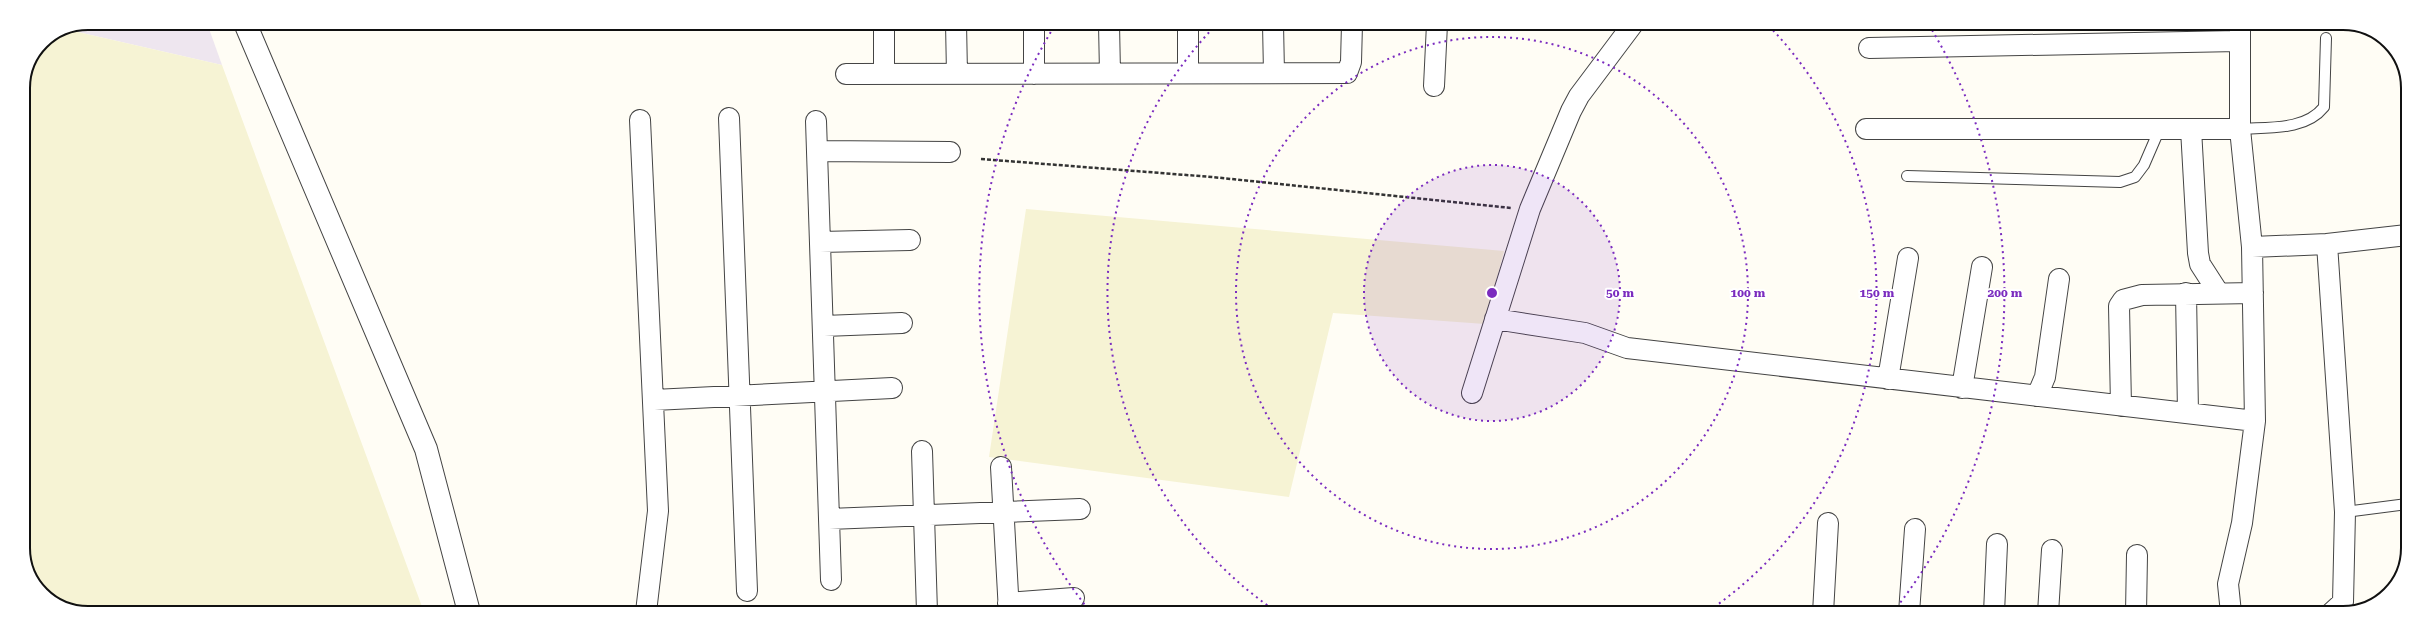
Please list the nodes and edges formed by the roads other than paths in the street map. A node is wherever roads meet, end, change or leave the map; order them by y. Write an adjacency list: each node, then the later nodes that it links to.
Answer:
1 (247, 30): 73 (street)
2 (884, 30): 18 (street)
3 (956, 30): 19 (street)
4 (1034, 30): 20 (street)
5 (1109, 30): 14 (street)
6 (1188, 30): 15 (street)
7 (1273, 30): 16 (street)
8 (1352, 30): 16 (street)
9 (1437, 30): 21 (street)
10 (1628, 30): 43 (street)
11 (2239, 32): 13 (street); 28 (street)
12 (2326, 38): 28 (lane)
13 (1869, 48)
14 (1110, 73): 15 (street); 20 (street)
15 (1188, 73): 16 (street)
16 (1274, 73)
17 (846, 74): 18 (street)
18 (884, 74): 19 (street)
19 (957, 74): 20 (street)
20 (1034, 74)
21 (1434, 86)
22 (729, 118): 51 (street)
23 (640, 120): 53 (street)
24 (816, 121): 29 (street)
25 (2160, 128): 26 (street); 27 (street); 31 (lane)
26 (1866, 129)
27 (2191, 129): 28 (street); 40 (street)
28 (2240, 129): 36 (street)
29 (817, 151): 30 (street); 34 (street)
30 (950, 152)
31 (1907, 176)
32 (2401, 236): 35 (street)
33 (910, 240): 34 (street)
34 (820, 242): 45 (street)
35 (2328, 244): 36 (street); 62 (street)
36 (2252, 247): 41 (street)
37 (1908, 258): 46 (street)
38 (1982, 267): 48 (street)
39 (2059, 279): 52 (street)
40 (2218, 292): 41 (street); 42 (street)
41 (2253, 292): 56 (street)
42 (2186, 293): 54 (street); 55 (street)
43 (1495, 320): 46 (street); 50 (street)
44 (902, 323): 45 (street)
45 (824, 326): 49 (street)
46 (1888, 379): 48 (street)
47 (892, 388): 49 (street)
48 (1962, 388): 52 (street)
49 (826, 392): 51 (street); 64 (street)
50 (1472, 393)
51 (739, 395): 53 (street); 71 (street)
52 (2037, 396): 54 (street)
53 (654, 400): 74 (street)
54 (2121, 406): 55 (street)
55 (2188, 413): 56 (street)
56 (2255, 421): 83 (street)
57 (922, 451): 63 (street)
58 (1001, 467): 61 (street)
59 (2401, 505): 62 (lane)
60 (1080, 509): 61 (street)
61 (1003, 512): 63 (street); 76 (street)
62 (2345, 512): 84 (street)
63 (924, 515): 64 (street); 75 (street)
64 (830, 519): 70 (street)
65 (1828, 523): 78 (street)
66 (1915, 529): 79 (street)
67 (1997, 544): 80 (street)
68 (2052, 550): 81 (street)
69 (2137, 555): 82 (street)
70 (831, 580)
71 (747, 591)
72 (1074, 598): 77 (street)
73 (467, 606)
74 (647, 606)
75 (927, 606)
76 (1009, 606)
77 (1022, 606)
78 (1823, 606)
79 (1910, 606)
80 (1994, 606)
81 (2048, 606)
82 (2136, 606)
83 (2230, 606)
84 (2339, 606)

